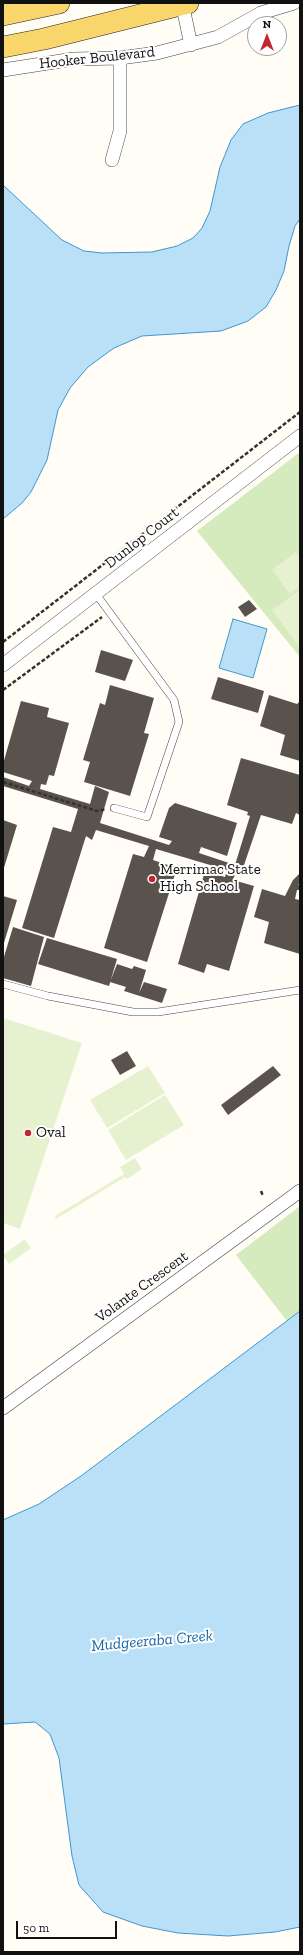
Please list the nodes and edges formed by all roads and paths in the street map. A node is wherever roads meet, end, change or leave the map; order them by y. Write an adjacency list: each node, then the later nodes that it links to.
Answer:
1 (59, 3): 4 (main road)
2 (184, 3): 5 (street, Hooker Boulevard); 6 (main road, Hooker Boulevard)
3 (294, 3): 5 (street, Hooker Boulevard)
4 (3, 15)
5 (192, 44): 7 (street, Hooker Boulevard)
6 (3, 47)
7 (120, 58): 8 (street, Hooker Boulevard); 9 (street)
8 (3, 70)
9 (112, 160)
10 (300, 412): 14 (path)
11 (300, 436): 12 (street, Dunlop Court)
12 (96, 594): 13 (lane); 15 (street, Dunlop Court)
13 (109, 612): 16 (path); 18 (lane)
14 (3, 642)
15 (3, 665)
16 (3, 690)
17 (3, 782): 18 (path)
18 (114, 808)
19 (3, 984): 20 (lane)
20 (300, 990)
21 (260, 1191): 23 (path)
22 (300, 1191): 24 (street, Volante Crescent)
23 (263, 1196)
24 (3, 1408)

